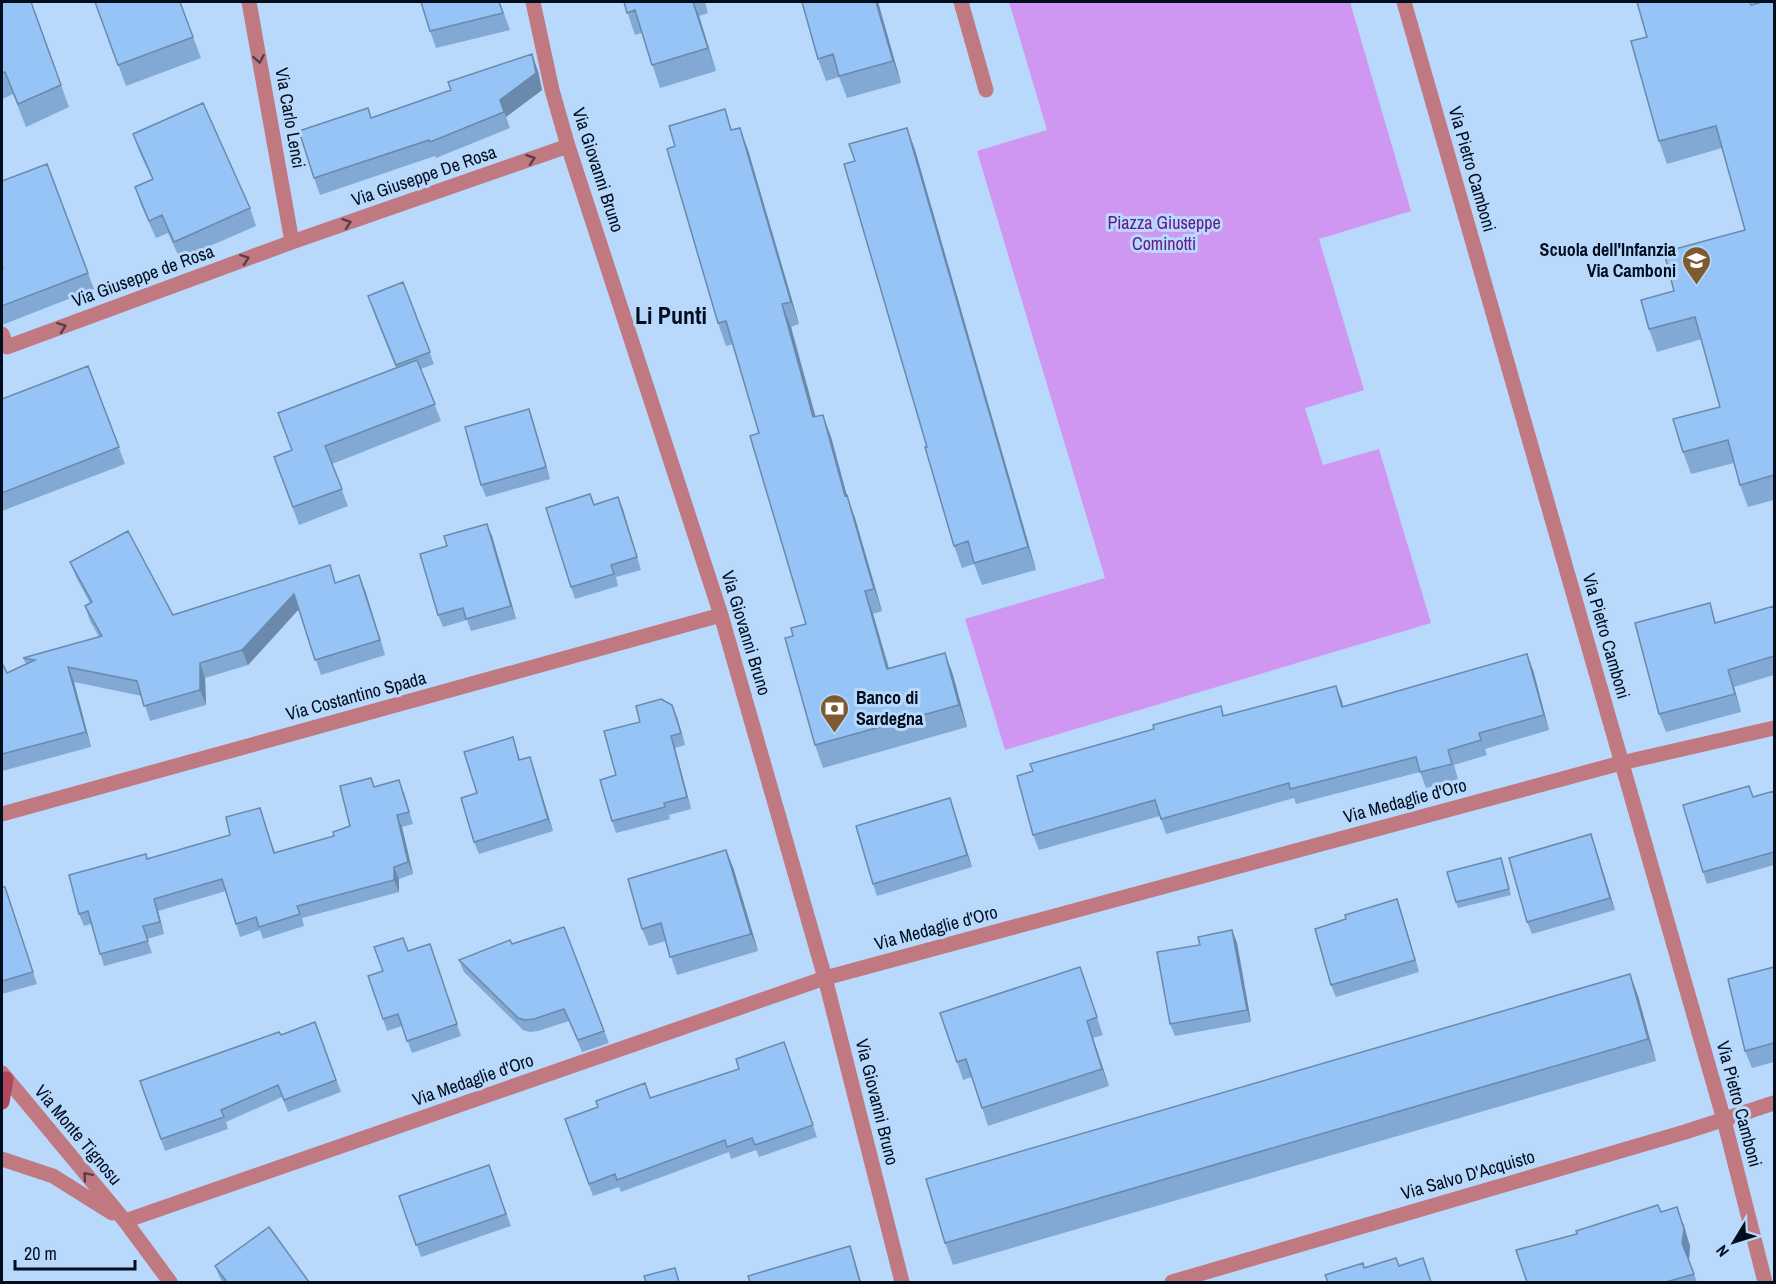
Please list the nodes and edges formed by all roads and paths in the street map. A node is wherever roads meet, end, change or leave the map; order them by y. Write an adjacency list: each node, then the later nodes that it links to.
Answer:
1 (249, 2): 7 (street, Via Carlo Lenci, one-way to 7)
2 (533, 2): 6 (street, Via Giovanni Bruno)
3 (961, 2): 5 (street)
4 (1404, 2): 11 (street, Via Pietro Camboni)
5 (986, 90)
6 (568, 146): 7 (street, Via Giuseppe De Rosa, one-way to 6); 9 (street, Via Giovanni Bruno)
7 (292, 242): 8 (street, Via Giuseppe de Rosa, one-way to 7)
8 (4, 341)
9 (722, 615): 12 (street, Via Costantino Spada); 13 (street, Via Giovanni Bruno)
10 (1774, 728): 11 (street, Via Medaglie d'Oro)
11 (1622, 763): 13 (street, Via Medaglie d'Oro); 17 (street, Via Pietro Camboni)
12 (2, 814)
13 (825, 978): 19 (street, Via Medaglie d'Oro); 21 (street, Via Giovanni Bruno)
14 (4, 1076): 15 (main road); 19 (street, Via Monte Tignosu, one-way to 14)
15 (2, 1102)
16 (1774, 1103): 17 (street, Via Salvo D'Acquisto)
17 (1724, 1120): 22 (street, Via Salvo D'Acquisto); 23 (street, Via Pietro Camboni)
18 (2, 1159): 19 (street, Via Monte Tignosu)
19 (124, 1221): 20 (street, Via Monte Tignosu)
20 (170, 1282)
21 (902, 1282)
22 (1172, 1282)
23 (1765, 1282)

